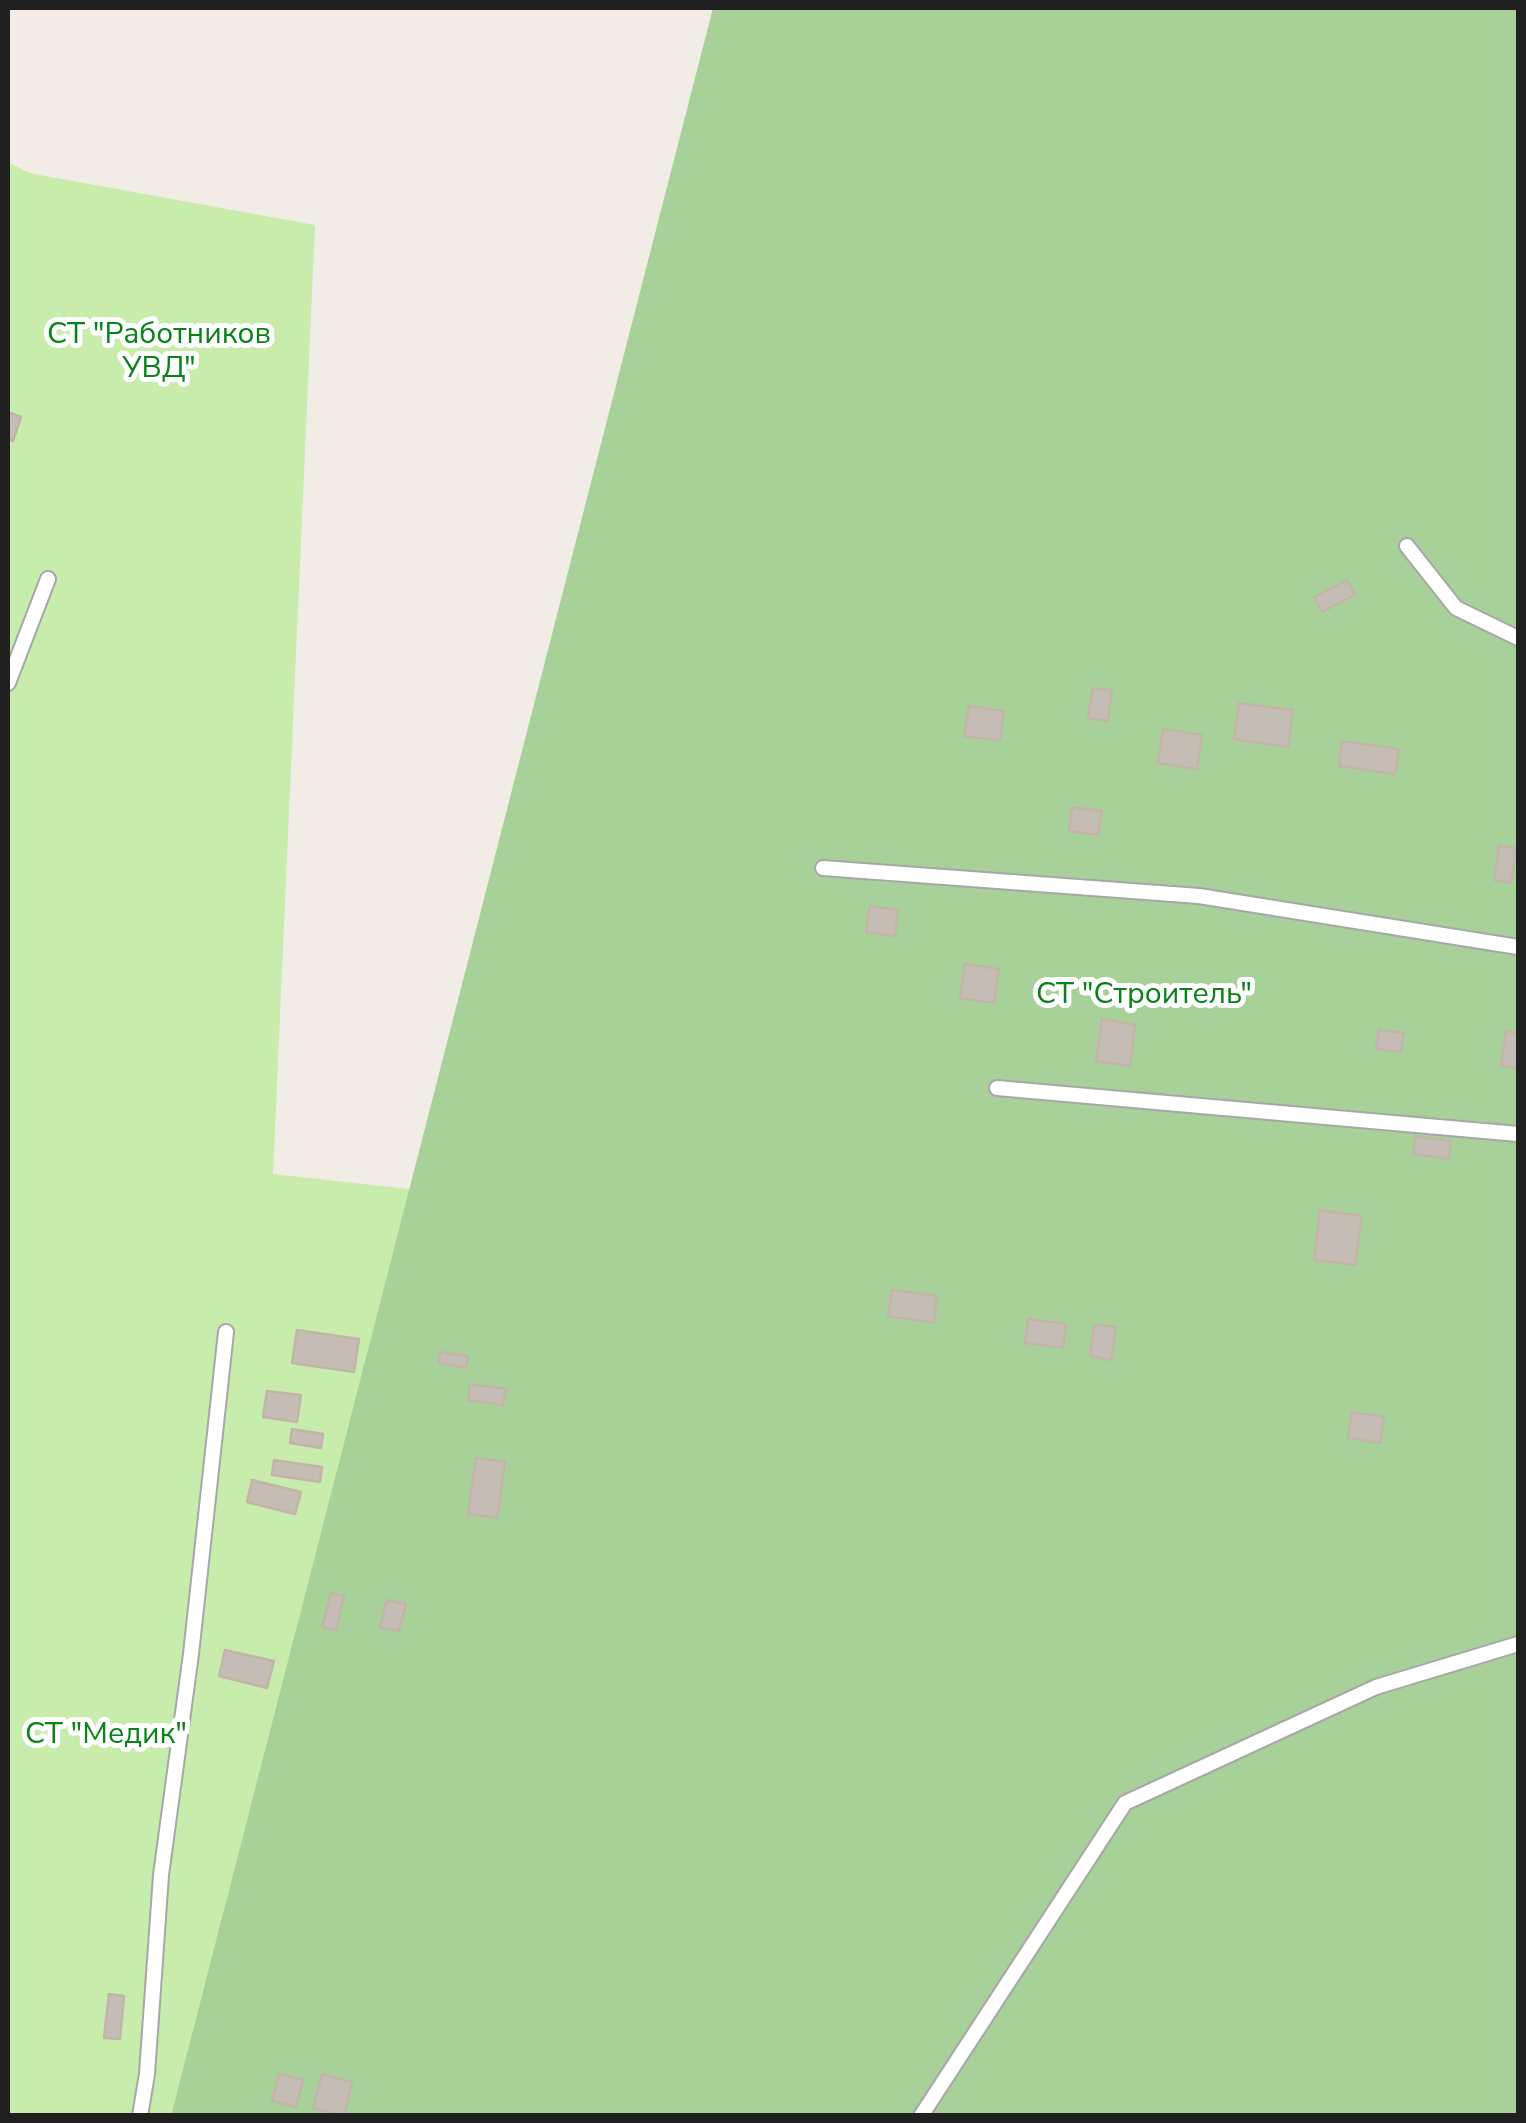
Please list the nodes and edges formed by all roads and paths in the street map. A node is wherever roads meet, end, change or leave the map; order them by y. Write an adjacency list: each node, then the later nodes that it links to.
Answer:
1 (1407, 546): 3 (lane)
2 (48, 579): 4 (lane)
3 (1518, 638)
4 (8, 683)
5 (822, 868): 6 (lane)
6 (1518, 947)
7 (997, 1088): 8 (lane)
8 (1518, 1134)
9 (226, 1332): 11 (lane)
10 (1518, 1644): 12 (lane)
11 (140, 2116)
12 (921, 2116)

